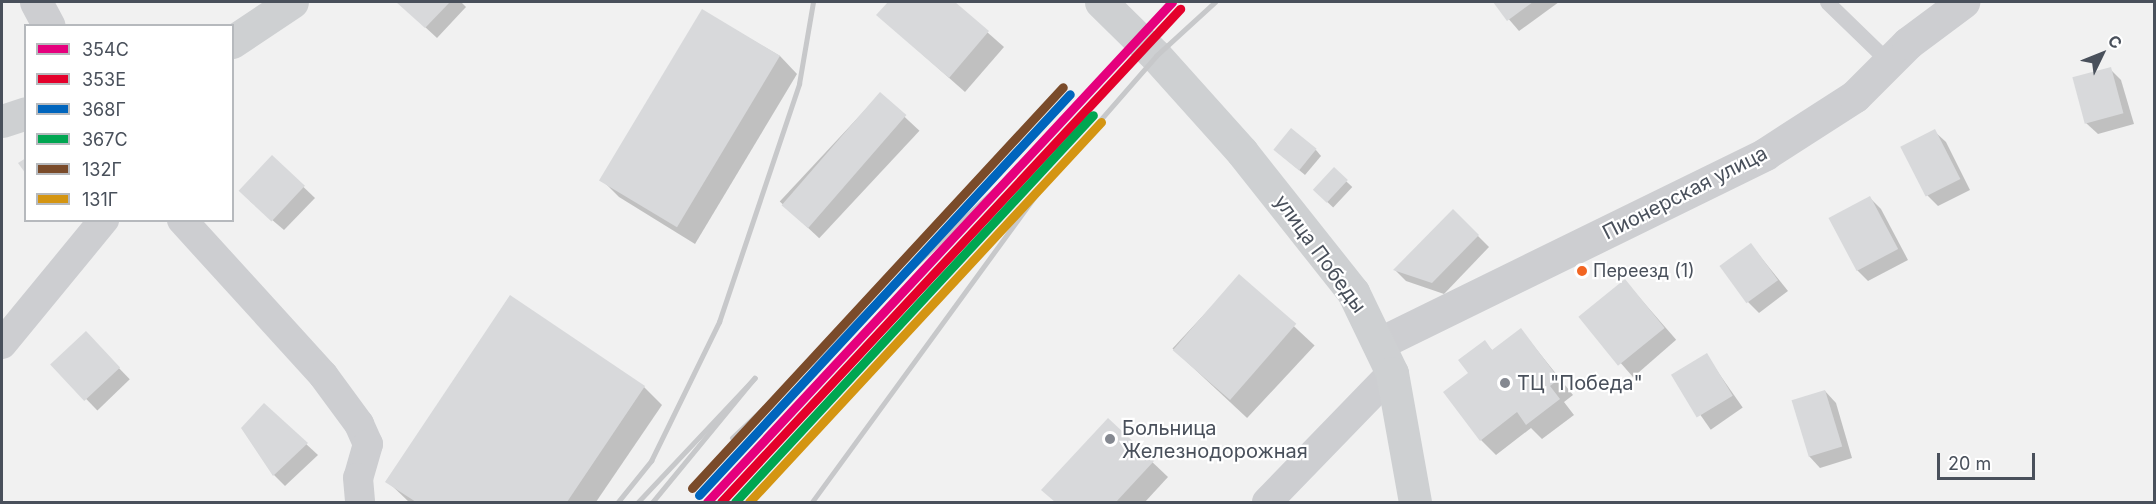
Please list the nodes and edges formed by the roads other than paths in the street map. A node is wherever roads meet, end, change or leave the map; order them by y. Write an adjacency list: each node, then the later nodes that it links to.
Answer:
1 (36, 2): 6 (street)
2 (292, 2): 7 (main road)
3 (1101, 2): 14 (main road, улица Победы)
4 (1827, 2): 8 (lane)
5 (1963, 2): 8 (street, Пионерская улица)
6 (48, 24)
7 (234, 41)
8 (1889, 62): 14 (street, Пионерская улица)
9 (24, 114): 10 (main road)
10 (2, 121)
11 (102, 222): 13 (street)
12 (184, 222): 15 (street)
13 (2, 344)
14 (1386, 358): 16 (street); 17 (main road, улица Победы)
15 (360, 502)
16 (1267, 502)
17 (1414, 502)

